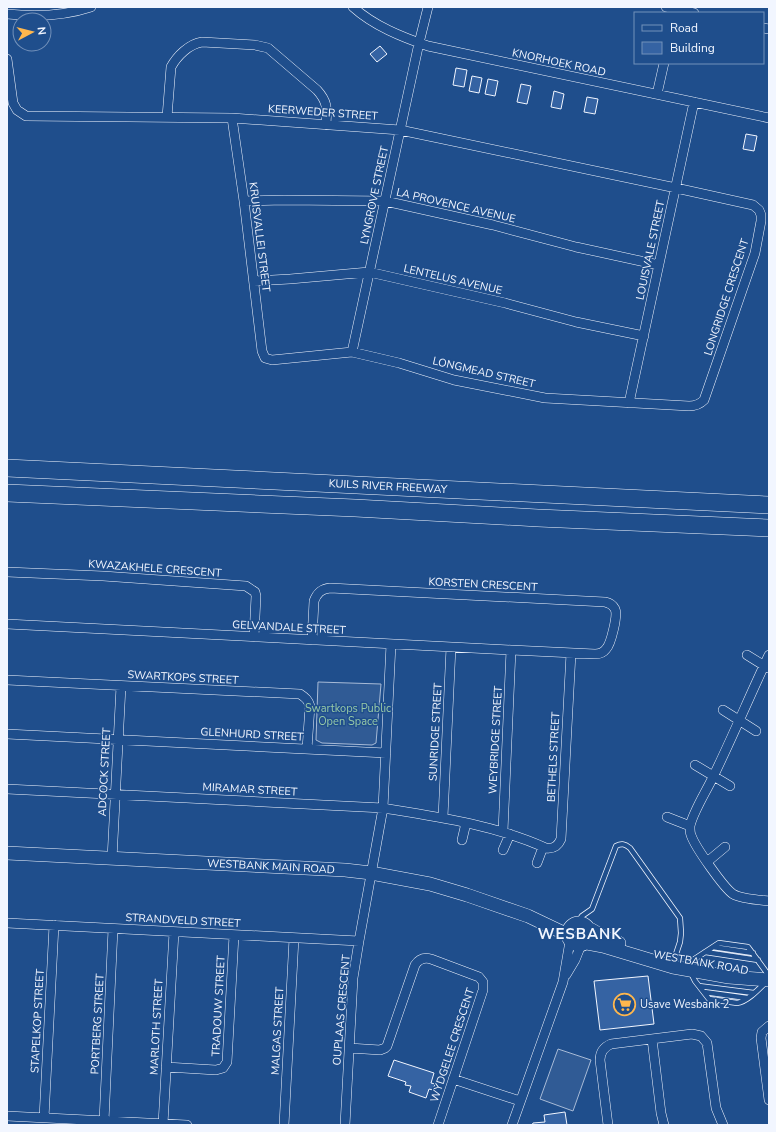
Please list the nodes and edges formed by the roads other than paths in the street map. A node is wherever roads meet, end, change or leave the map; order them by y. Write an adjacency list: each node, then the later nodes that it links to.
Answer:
1 (91, 7): 5 (street)
2 (352, 7): 9 (street, KNORHOEK ROAD)
3 (428, 7): 9 (street, LYNGROVE STREET)
4 (666, 7): 6 (street)
5 (63, 10): 8 (street)
6 (675, 10): 7 (street)
7 (688, 12)
8 (7, 14)
9 (419, 43): 12 (street, KNORHOEK ROAD); 18 (street, LYNGROVE STREET)
10 (7, 59): 14 (street, KEERWEDER STREET)
11 (664, 64): 12 (street)
12 (657, 94): 13 (street, KNORHOEK ROAD)
13 (694, 102): 16 (street, KNORHOEK ROAD); 19 (street, LOUISVALE STREET)
14 (167, 117): 15 (street, KEERWEDER STREET); 17 (street)
15 (232, 118): 17 (street, KEERWEDER STREET); 20 (street, KRUISVALLEI STREET)
16 (769, 118)
17 (326, 125): 18 (street, KEERWEDER STREET)
18 (400, 130): 19 (street, KEERWEDER STREET); 21 (street, LYNGROVE STREET)
19 (676, 188): 22 (street, LOUISVALE STREET); 29 (street, LONGRIDGE CRESCENT)
20 (244, 201): 21 (street, LA PROVENCE AVENUE); 24 (street, KRUISVALLEI STREET)
21 (385, 201): 22 (street, LA PROVENCE AVENUE); 23 (street, LYNGROVE STREET)
22 (659, 265): 25 (street, LOUISVALE STREET)
23 (369, 272): 24 (street, LENTELUS AVENUE); 25 (street, LENTELUS AVENUE); 26 (street, LYNGROVE STREET)
24 (254, 281): 27 (street, KRUISVALLEI STREET)
25 (644, 336): 28 (street, LOUISVALE STREET)
26 (352, 352): 27 (street, LONGMEAD STREET); 28 (street, LONGMEAD STREET)
27 (265, 358)
28 (629, 403): 29 (street, LONGMEAD STREET)
29 (701, 404)
30 (7, 468): 32 (highway, KUILS RIVER FREEWAY)
31 (7, 493): 33 (highway)
32 (769, 505)
33 (769, 528)
34 (7, 572): 36 (street, KWAZAKHELE CRESCENT)
35 (7, 624): 36 (street, GELVANDALE STREET)
36 (254, 637): 37 (street, GELVANDALE STREET)
37 (312, 640): 38 (street, GELVANDALE STREET); 41 (street, KORSTEN CRESCENT)
38 (390, 644): 39 (street, GELVANDALE STREET); 53 (street, OUPLAAS CRESCENT)
39 (451, 647): 40 (street, GELVANDALE STREET); 60 (street, SUNRIDGE STREET)
40 (511, 650): 41 (street, GELVANDALE STREET); 64 (street, WEYBRIDGE STREET)
41 (571, 653): 66 (street, BETHELS STREET)
42 (746, 655): 44 (street)
43 (769, 655): 44 (street)
44 (767, 667): 48 (street)
45 (7, 680): 46 (street, SWARTKOPS STREET)
46 (120, 686): 51 (street, ADCOCK STREET); 52 (street, SWARTKOPS STREET)
47 (723, 710): 48 (street)
48 (739, 720): 49 (street); 55 (street)
49 (756, 731)
50 (7, 734): 51 (street, GLENHURD STREET)
51 (118, 739): 52 (street, GLENHURD STREET); 58 (street, ADCOCK STREET)
52 (308, 749): 53 (street, GLENHURD STREET)
53 (386, 754): 59 (street, OUPLAAS CRESCENT)
54 (696, 765): 55 (street)
55 (714, 776): 56 (street); 63 (street)
56 (730, 786)
57 (7, 789): 58 (street, MIRAMAR STREET)
58 (115, 794): 59 (street, MIRAMAR STREET); 70 (street, ADCOCK STREET)
59 (383, 808): 60 (street); 73 (street, OUPLAAS CRESCENT)
60 (442, 817): 62 (street)
61 (668, 817): 63 (street)
62 (466, 823): 64 (street); 65 (street)
63 (690, 826): 71 (street)
64 (506, 833): 66 (street); 68 (street)
65 (462, 840)
66 (543, 847): 72 (street)
67 (725, 847): 71 (street)
68 (503, 850)
69 (7, 853): 70 (street, WESTBANK MAIN ROAD)
70 (112, 859): 73 (street, WESTBANK MAIN ROAD)
71 (706, 862): 74 (street)
72 (537, 863)
73 (371, 873): 80 (street, WESTBANK MAIN ROAD); 82 (street, OUPLAAS CRESCENT)
74 (769, 901)
75 (7, 923): 76 (street, STRANDVELD STREET)
76 (54, 925): 77 (street, STRANDVELD STREET); 98 (street, STAPELKOP STREET)
77 (113, 928): 78 (street, STRANDVELD STREET); 99 (street, PORTBERG STREET)
78 (174, 932): 79 (street, STRANDVELD STREET); 93 (street, MARLOTH STREET)
79 (234, 935): 81 (street, STRANDVELD STREET); 93 (street, TRADOUW STREET)
80 (576, 935): 84 (street, WESTBANK ROAD); 84 (lane); 86 (street, WESTBANK ROAD); 96 (street)
81 (294, 938): 82 (street, STRANDVELD STREET); 102 (street, MALGAS STREET)
82 (359, 941): 92 (street, OUPLAAS CRESCENT)
83 (705, 952): 85 (lane); 85 (lane); 86 (lane)
84 (674, 960): 86 (street, WESTBANK ROAD)
85 (758, 960): 87 (lane)
86 (690, 966): 87 (street, WESTBANK ROAD); 88 (lane)
87 (768, 977): 89 (lane)
88 (699, 986): 89 (lane); 89 (lane)
89 (754, 993)
90 (769, 1026): 95 (street)
91 (652, 1039): 106 (street); 107 (street); 108 (street)
92 (349, 1048): 94 (street, WYDGELEE CRESCENT); 103 (street, OUPLAAS CRESCENT)
93 (166, 1067): 100 (street, MARLOTH STREET)
94 (453, 1079): 96 (street); 104 (street, WYDGELEE CRESCENT)
95 (769, 1100)
96 (520, 1101): 105 (street)
97 (7, 1116): 98 (street)
98 (44, 1118): 99 (street)
99 (104, 1121): 100 (street)
100 (163, 1124): 101 (street)
101 (187, 1125)
102 (284, 1125)
103 (345, 1125)
104 (438, 1125)
105 (512, 1125)
106 (608, 1125)
107 (664, 1125)
108 (722, 1125)

